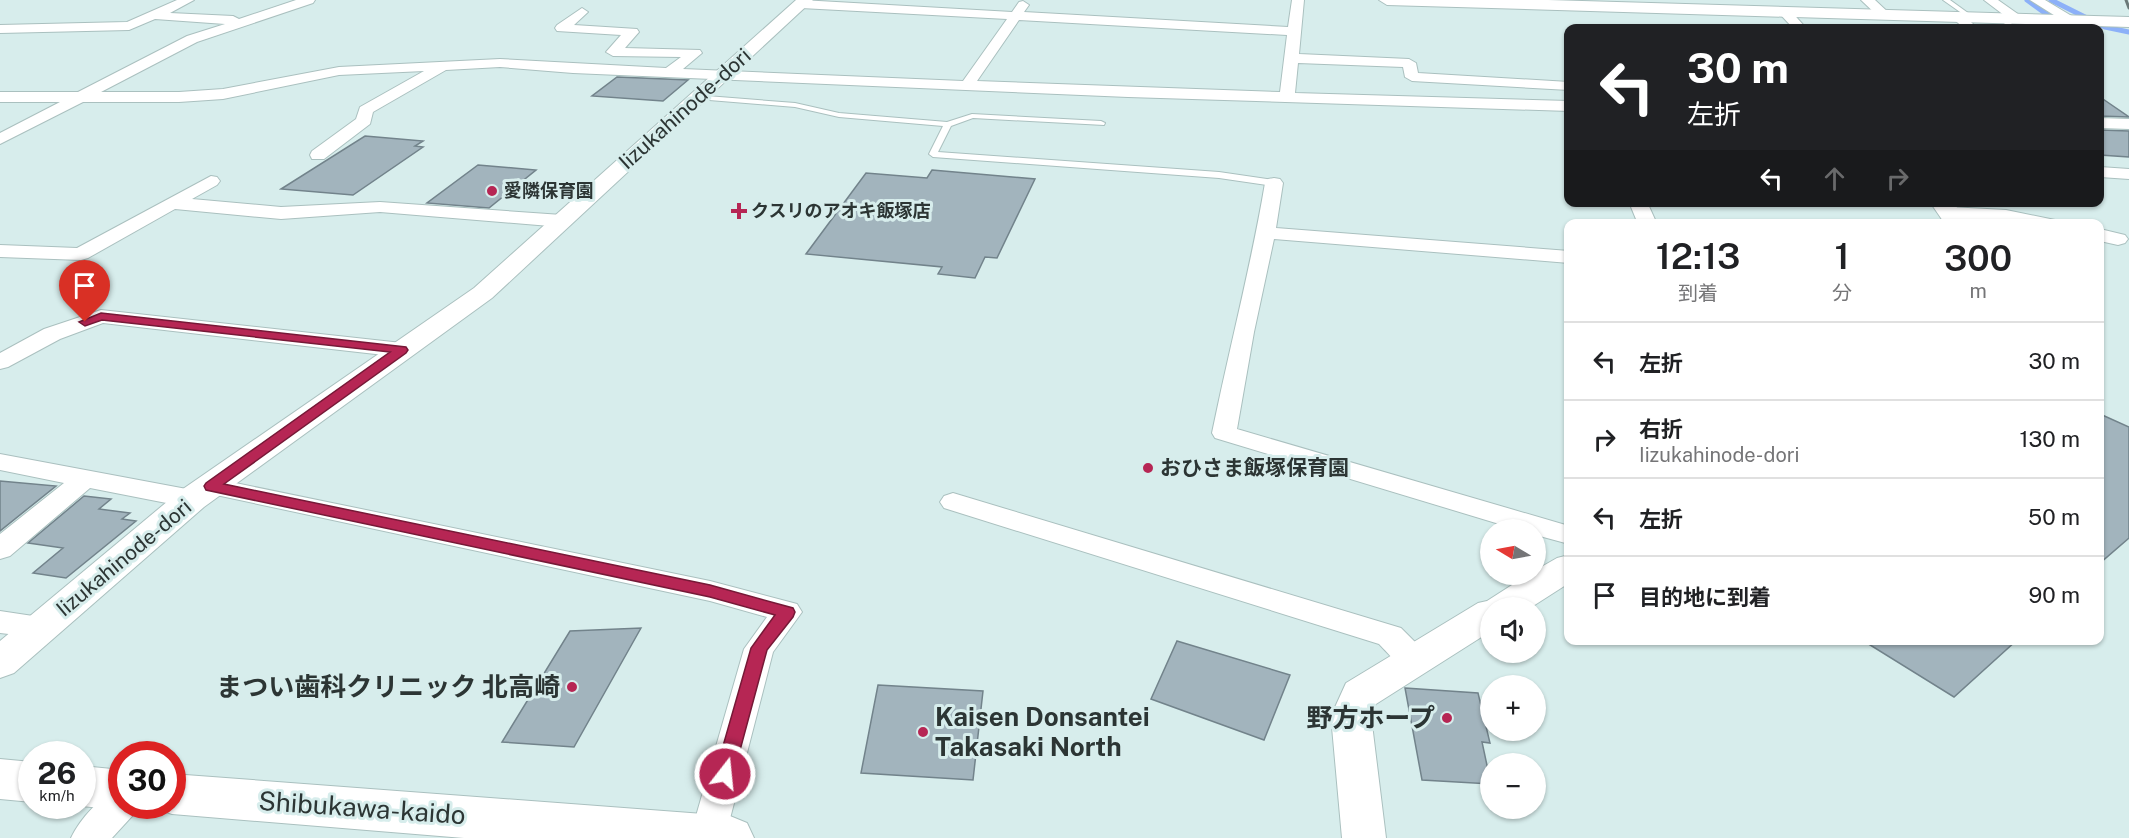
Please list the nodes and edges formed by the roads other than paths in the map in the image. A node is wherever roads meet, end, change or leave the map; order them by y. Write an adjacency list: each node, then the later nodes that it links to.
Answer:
1 (188, 0): 17 (street)
2 (309, 0): 18 (street)
3 (1027, 0): 15 (street)
4 (1298, 0): 25 (street)
5 (1387, 0): 10 (street)
6 (1867, 0): 16 (street)
7 (1947, 0): 19 (lane)
8 (1990, 0): 23 (street)
9 (2036, 0): 20 (street)
10 (1426, 1): 12 (street)
11 (803, 2): 15 (street); 29 (street, Iizukahinode-dori)
12 (1667, 4): 14 (street)
13 (582, 12): 28 (street)
14 (1784, 12): 16 (street); 22 (street)
15 (1017, 15): 25 (street); 30 (street)
16 (1885, 15): 19 (street)
17 (154, 16): 18 (street); 24 (street)
18 (246, 21): 35 (street)
19 (1967, 21): 23 (street)
20 (2078, 21): 21 (street); 23 (street)
21 (2129, 22)
22 (1796, 24)
23 (2016, 24)
24 (0, 29)
25 (1293, 31): 26 (street)
26 (1291, 58): 31 (street); 34 (street)
27 (443, 66): 28 (street); 35 (street); 42 (street)
28 (671, 72): 29 (street)
29 (722, 74): 30 (street); 33 (street, Iizukahinode-dori)
30 (968, 84): 34 (street)
31 (1564, 86)
32 (0, 97): 35 (street)
33 (697, 97): 39 (lane); 50 (street, Iizukahinode-dori)
34 (1287, 97): 36 (street)
35 (78, 98): 41 (street)
36 (1564, 106)
37 (1101, 123): 39 (lane)
38 (2104, 123): 40 (street)
39 (948, 124): 46 (lane)
40 (2129, 124)
41 (0, 139)
42 (318, 155)
43 (2104, 172): 44 (street)
44 (2129, 174)
45 (211, 181): 47 (street)
46 (1274, 183): 51 (street)
47 (173, 203): 50 (street); 52 (street)
48 (1949, 213): 49 (street)
49 (2022, 219)
50 (562, 221): 54 (street, Iizukahinode-dori)
51 (1266, 233): 53 (street); 60 (street)
52 (0, 251)
53 (1564, 256)
54 (402, 350): 55 (street); 58 (street, Iizukahinode-dori)
55 (0, 362)
56 (0, 462): 57 (street)
57 (86, 478): 58 (street); 61 (street)
58 (202, 493): 66 (street, Iizukahinode-dori); 73 (street)
59 (952, 502): 67 (street)
60 (1564, 534)
61 (0, 549)
62 (1564, 570): 63 (street)
63 (1519, 597)
64 (1480, 620): 67 (street)
65 (0, 622): 66 (street)
66 (43, 627): 68 (street, Iizukahinode-dori)
67 (1413, 659): 75 (street)
68 (0, 663)
69 (0, 779): 70 (main road)
70 (18, 781)
71 (186, 795): 73 (main road, Shibukawa-kaido)
72 (108, 818): 74 (street)
73 (694, 836)
74 (89, 838)
75 (1364, 838)

